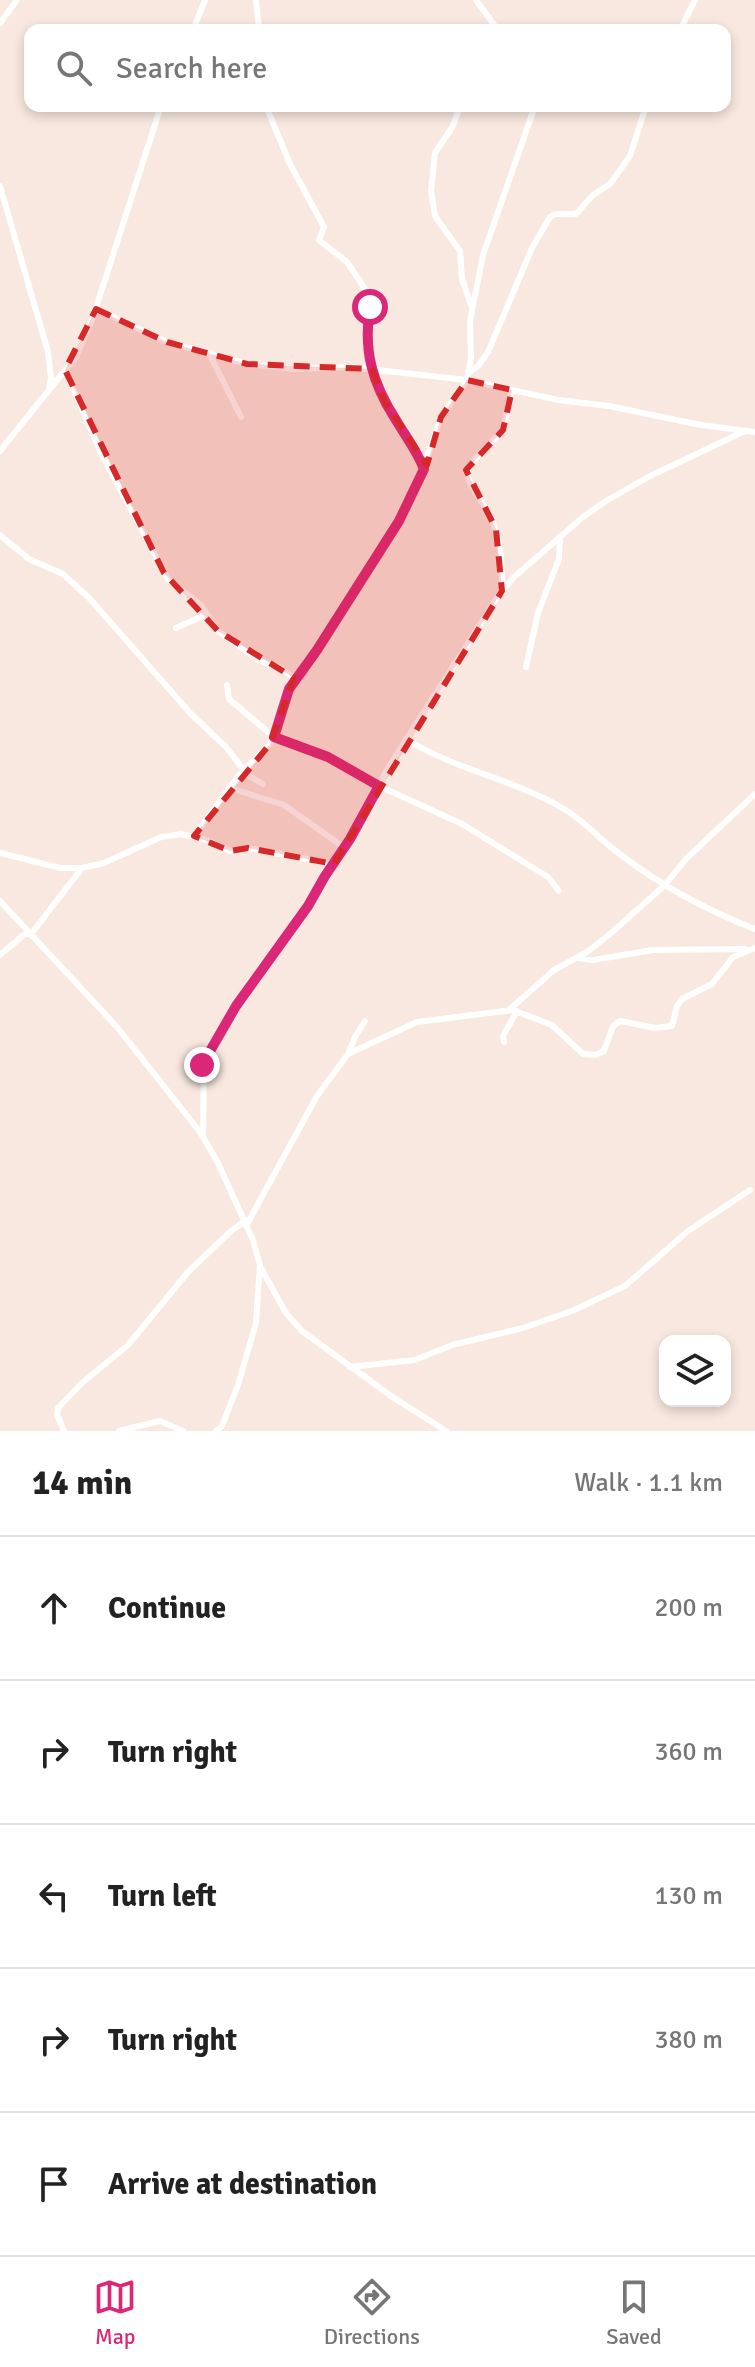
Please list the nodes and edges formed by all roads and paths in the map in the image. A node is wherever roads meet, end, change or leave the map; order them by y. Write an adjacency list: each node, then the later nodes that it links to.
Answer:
1 (17, 0): 6 (street)
2 (205, 0): 7 (street)
3 (256, 0): 8 (street)
4 (476, 0): 9 (street)
5 (695, 0): 10 (street)
6 (0, 23)
7 (195, 24)
8 (258, 24)
9 (489, 24)
10 (683, 24)
11 (159, 112): 18 (street)
12 (268, 112): 20 (street)
13 (458, 112): 17 (street)
14 (533, 112): 17 (street)
15 (644, 112): 22 (street)
16 (0, 186): 23 (street)
17 (472, 308): 22 (street)
18 (96, 309): 19 (street); 21 (street)
19 (210, 355): 20 (street); 25 (street)
20 (372, 369): 22 (street); 29 (street)
21 (65, 370): 23 (street); 33 (street)
22 (468, 376): 24 (street); 29 (street)
23 (49, 390): 28 (street)
24 (512, 390): 26 (street); 32 (street)
25 (241, 417)
26 (745, 431): 27 (street); 31 (street)
27 (755, 432)
28 (0, 451)
29 (424, 469): 36 (street)
30 (0, 535): 40 (street)
31 (560, 538): 32 (street); 35 (street)
32 (502, 591): 39 (street)
33 (207, 614): 34 (street); 36 (street)
34 (176, 628)
35 (526, 667)
36 (295, 679): 38 (street)
37 (227, 685): 38 (street)
38 (274, 737): 40 (street); 42 (street)
39 (406, 739): 42 (street); 50 (street)
40 (243, 771): 41 (street); 43 (street)
41 (263, 784)
42 (379, 786): 46 (street); 51 (street)
43 (230, 788): 45 (street); 46 (street)
44 (755, 794): 50 (street)
45 (194, 836): 48 (street); 49 (street)
46 (345, 848): 48 (street)
47 (0, 853): 49 (street)
48 (334, 864): 62 (street)
49 (82, 868): 54 (street)
50 (665, 885): 53 (street); 57 (street)
51 (559, 891)
52 (0, 901): 54 (street)
53 (755, 929)
54 (31, 934): 56 (street); 62 (street)
55 (752, 949): 57 (street); 58 (street)
56 (0, 955)
57 (578, 958): 58 (street)
58 (513, 1010): 60 (street); 61 (street)
59 (365, 1021): 61 (street)
60 (504, 1042)
61 (348, 1054): 64 (street)
62 (203, 1137): 64 (street)
63 (750, 1190): 66 (street)
64 (245, 1224): 65 (street); 67 (street)
65 (260, 1265): 66 (street); 70 (street)
66 (350, 1367): 71 (street)
67 (64, 1431)
68 (119, 1431): 69 (street)
69 (183, 1431)
70 (216, 1431)
71 (446, 1431)

